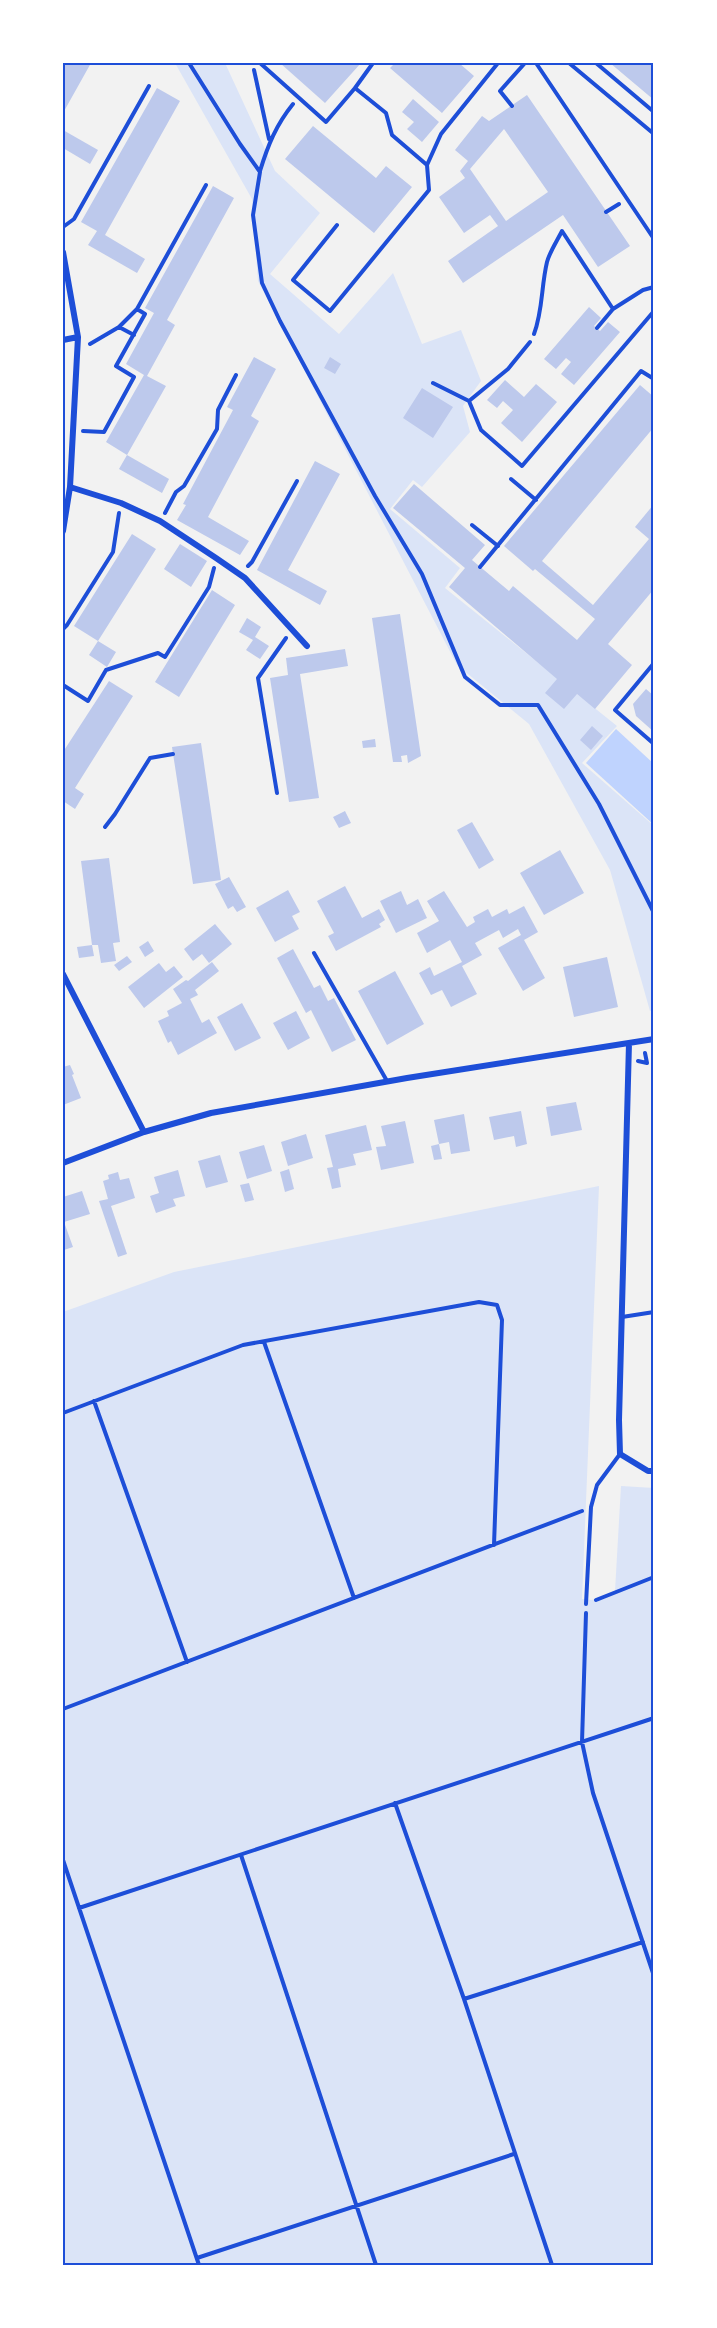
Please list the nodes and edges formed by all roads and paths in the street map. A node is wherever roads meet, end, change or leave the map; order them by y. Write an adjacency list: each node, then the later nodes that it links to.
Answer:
1 (189, 63): 20 (path)
2 (252, 63): 18 (path)
3 (260, 63): 14 (lane)
4 (373, 63): 13 (lane)
5 (498, 63): 19 (lane)
6 (525, 63): 15 (path)
7 (536, 63): 24 (lane)
8 (569, 63): 11 (path)
9 (596, 63): 16 (lane)
10 (599, 79): 11 (path)
11 (594, 84): 17 (path)
12 (149, 86): 23 (path)
13 (355, 88): 14 (lane); 19 (lane)
14 (298, 98): 18 (path)
15 (512, 106)
16 (654, 112)
17 (654, 134)
18 (269, 140): 20 (path)
19 (427, 165): 22 (lane)
20 (260, 172): 63 (path)
21 (206, 185): 27 (path)
22 (337, 225)
23 (63, 228)
24 (654, 239)
25 (63, 252): 33 (street)
26 (654, 287): 28 (path)
27 (137, 309): 30 (path); 32 (path)
28 (613, 309): 31 (path); 35 (path)
29 (654, 311): 40 (lane)
30 (119, 327): 32 (path); 36 (path)
31 (597, 328)
32 (134, 335): 41 (path)
33 (78, 337): 34 (street); 36 (street)
34 (63, 340)
35 (531, 342): 40 (lane)
36 (77, 345): 41 (street)
37 (236, 375): 47 (path)
38 (654, 379): 45 (path)
39 (433, 383): 40 (lane)
40 (469, 401)
41 (73, 431): 44 (street)
42 (511, 479): 45 (path)
43 (297, 481): 53 (path)
44 (68, 483): 46 (street); 49 (street)
45 (536, 500): 50 (path)
46 (121, 503): 47 (street); 54 (path)
47 (160, 520): 51 (street)
48 (472, 525): 50 (path)
49 (63, 531)
50 (498, 546): 52 (path)
51 (216, 558): 53 (street); 58 (path)
52 (480, 567)
53 (239, 574): 55 (street)
54 (63, 629)
55 (291, 630): 56 (street); 61 (path)
56 (307, 646)
57 (654, 663): 59 (lane)
58 (63, 685)
59 (654, 744)
60 (173, 754): 62 (path)
61 (277, 794)
62 (105, 827)
63 (654, 913)
64 (314, 953): 68 (lane)
65 (63, 975): 69 (street)
66 (654, 1039): 67 (street)
67 (629, 1043): 68 (street); 72 (street)
68 (387, 1081): 69 (street)
69 (144, 1132): 70 (street)
70 (63, 1163)
71 (654, 1312): 72 (lane)
72 (622, 1317): 76 (street)
73 (264, 1342): 74 (path); 79 (path); 81 (path)
74 (94, 1401): 75 (path); 83 (path)
75 (63, 1413)
76 (621, 1454): 77 (street); 78 (lane)
77 (654, 1471)
78 (591, 1507): 79 (path); 82 (lane)
79 (494, 1545): 81 (path)
80 (654, 1577): 82 (path)
81 (354, 1598): 83 (path)
82 (586, 1604): 86 (path)
83 (187, 1662): 84 (path)
84 (63, 1709)
85 (654, 1718): 86 (path)
86 (582, 1742): 87 (path); 91 (path)
87 (395, 1803): 88 (path); 93 (path)
88 (241, 1855): 90 (path); 95 (path)
89 (63, 1860): 90 (path)
90 (79, 1908): 96 (path)
91 (643, 1942): 92 (path); 93 (path)
92 (654, 1976)
93 (464, 1999): 94 (path)
94 (514, 2154): 95 (path); 99 (path)
95 (356, 2205): 96 (path); 98 (path)
96 (197, 2258): 97 (path)
97 (199, 2265)
98 (376, 2265)
99 (552, 2265)

